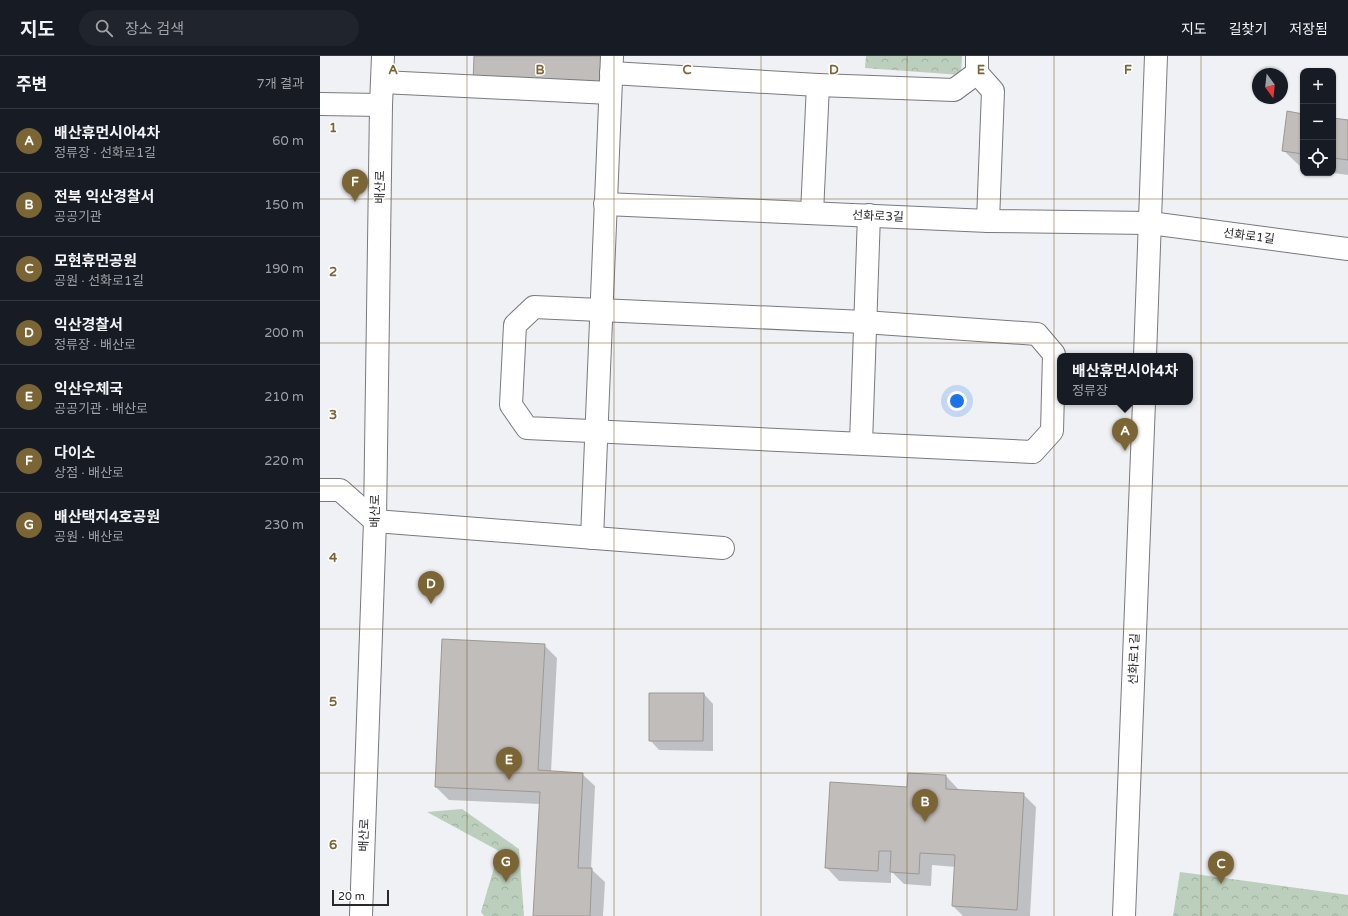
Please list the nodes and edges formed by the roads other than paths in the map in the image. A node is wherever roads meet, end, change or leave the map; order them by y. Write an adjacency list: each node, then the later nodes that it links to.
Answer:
1 (383, 56): 5 (street, 배산로)
2 (1156, 56): 13 (street)
3 (977, 65): 6 (street); 12 (street)
4 (611, 74): 5 (street); 6 (street); 9 (street)
5 (382, 82): 8 (street, 배산로)
6 (818, 85): 10 (street)
7 (320, 104): 8 (street)
8 (381, 105): 22 (street, 배산로)
9 (605, 204): 10 (street, 선화로3길); 15 (street)
10 (812, 213): 11 (street, 선화로3길)
11 (869, 215): 12 (street, 선화로3길); 16 (street)
12 (988, 221): 13 (street, 선화로3길)
13 (1150, 223): 14 (street, 선화로1길); 17 (street)
14 (1348, 249)
15 (602, 310): 16 (street); 19 (street); 19 (street)
16 (864, 322): 20 (street); 20 (street)
17 (1145, 353)
18 (1144, 405): 26 (street, 선화로1길)
19 (597, 432): 20 (street); 23 (street)
20 (861, 443)
21 (320, 490): 22 (street)
22 (375, 521): 23 (street); 25 (street, 배산로)
23 (592, 538): 24 (street)
24 (723, 548)
25 (361, 916)
26 (1124, 916)

